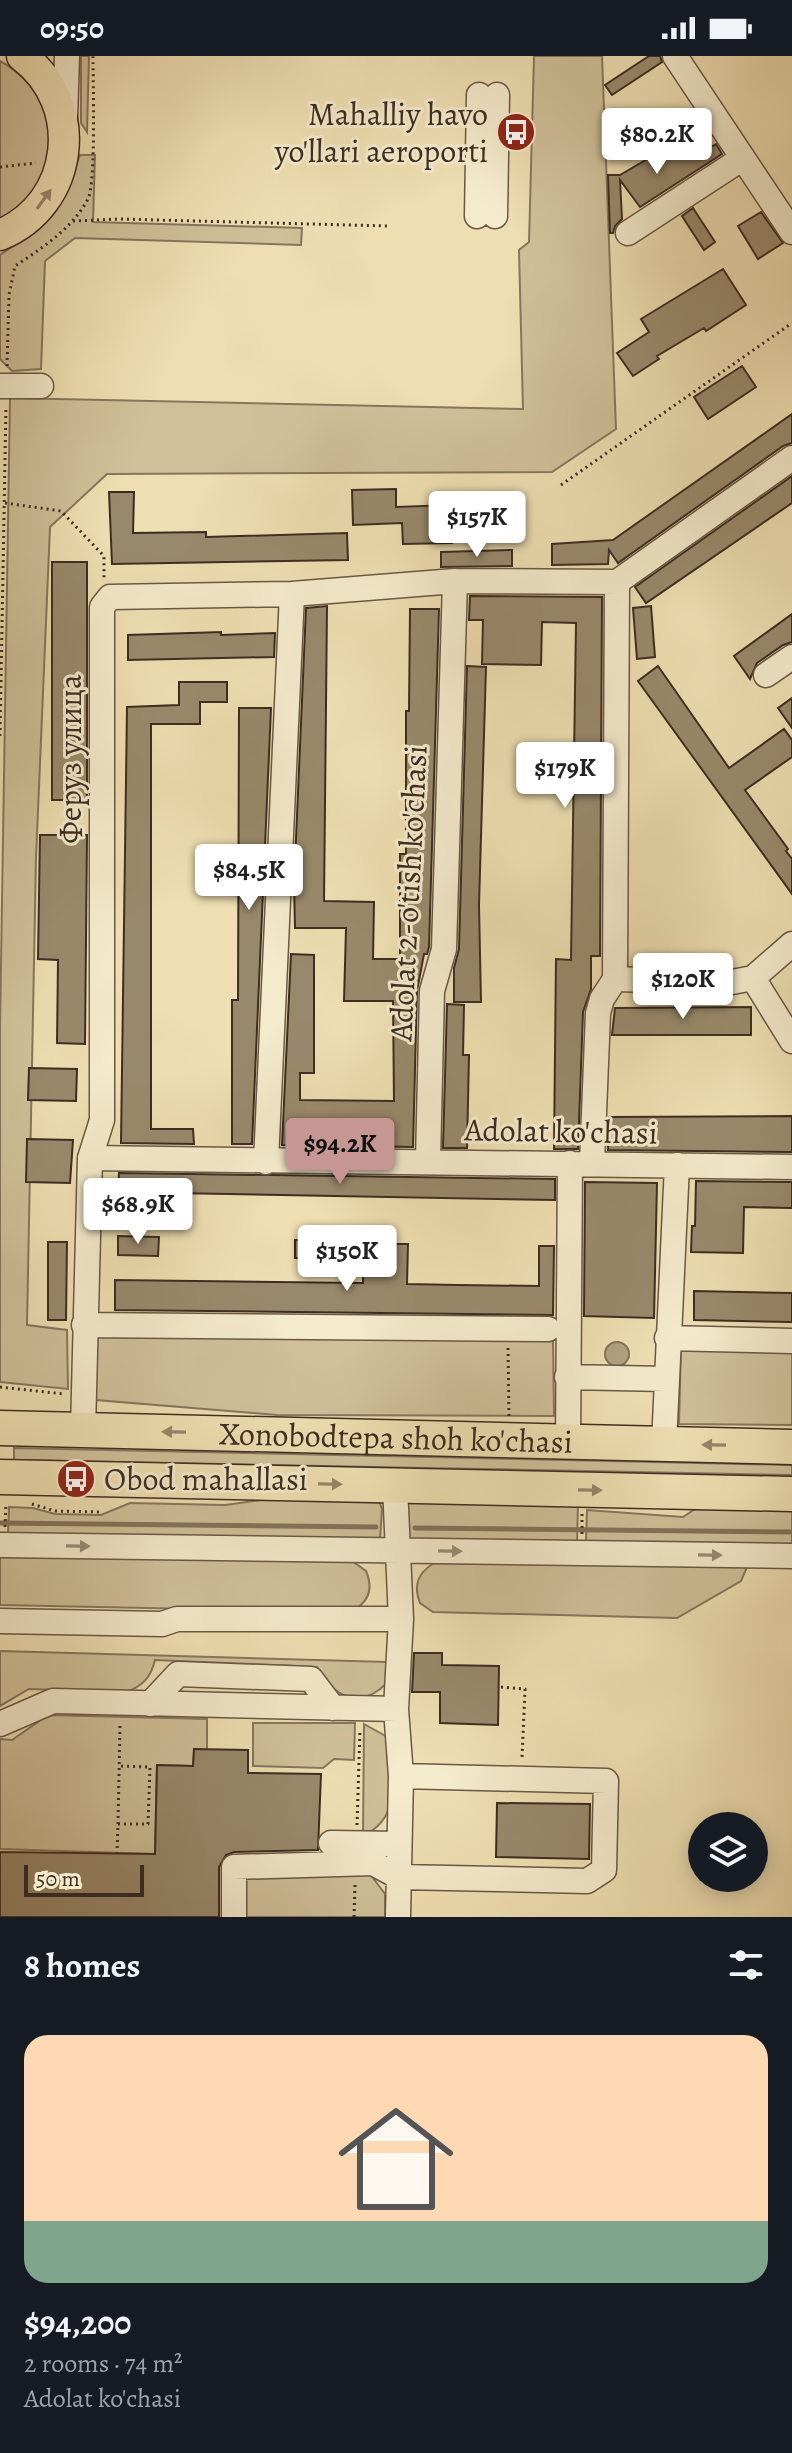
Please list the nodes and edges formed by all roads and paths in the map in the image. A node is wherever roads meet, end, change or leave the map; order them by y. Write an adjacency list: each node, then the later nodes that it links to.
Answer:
1 (22, 56): 6 (main road)
2 (67, 56): 6 (street)
3 (93, 56): 11 (path)
4 (675, 56): 7 (street)
5 (488, 95): 10 (street)
6 (65, 132): 15 (main road, one-way to 6)
7 (743, 158): 13 (street); 14 (street)
8 (37, 163): 9 (path)
9 (0, 167)
10 (486, 216)
11 (73, 221): 12 (path); 17 (path)
12 (388, 226)
13 (792, 232)
14 (628, 233)
15 (1, 236)
16 (792, 323): 20 (path)
17 (3, 386): 18 (street); 21 (path)
18 (41, 386)
19 (792, 458): 23 (street)
20 (561, 485)
21 (4, 503): 25 (path); 28 (path)
22 (455, 581): 23 (street); 24 (street); 34 (street, Adolat 2-o'tish ko'chasi)
23 (617, 582): 31 (street)
24 (292, 594): 25 (street); 35 (street)
25 (104, 602): 33 (street, Феруз улица)
26 (792, 657): 27 (street)
27 (766, 675)
28 (0, 736)
29 (792, 944): 30 (street)
30 (753, 978): 31 (street); 32 (street)
31 (615, 979): 36 (street)
32 (792, 1041)
33 (90, 1158): 35 (street, Adolat ko'chasi); 39 (street, Феруз улица)
34 (428, 1161): 35 (street, Adolat ko'chasi); 36 (street, Adolat ko'chasi)
35 (266, 1162)
36 (581, 1163): 37 (street, Adolat ko'chasi); 43 (street)
37 (677, 1165): 38 (street, Adolat ko'chasi); 41 (street)
38 (792, 1167)
39 (84, 1325): 40 (street); 46 (street, Феруз улица)
40 (548, 1329)
41 (667, 1338): 42 (street); 44 (street)
42 (792, 1341)
43 (567, 1377): 44 (street); 49 (street)
44 (666, 1379): 50 (street)
45 (0, 1387): 46 (path)
46 (83, 1396): 48 (street, Феруз улица)
47 (0, 1428): 48 (highway, Xonobodtepa shoh ko'chasi)
48 (83, 1430): 49 (highway, Xonobodtepa shoh ko'chasi, one-way to 48)
49 (568, 1442): 50 (highway, Xonobodtepa shoh ko'chasi)
50 (664, 1444): 51 (highway, Xonobodtepa shoh ko'chasi, one-way to 50)
51 (792, 1447)
52 (395, 1486): 53 (highway, Xonobodtepa shoh ko'chasi, one-way to 53); 54 (highway, Xonobodtepa shoh ko'chasi, one-way to 52); 60 (street)
53 (792, 1494)
54 (9, 1495): 55 (path); 56 (path); 58 (path)
55 (0, 1503)
56 (100, 1512)
57 (582, 1516): 59 (path)
58 (3, 1538): 60 (street, one-way to 60)
59 (582, 1539)
60 (397, 1550): 61 (street, one-way to 61); 62 (street)
61 (792, 1556)
62 (401, 1619): 63 (street); 66 (street)
63 (0, 1621)
64 (501, 1687): 70 (path)
65 (360, 1709): 66 (street); 67 (street); 74 (path)
66 (396, 1709): 69 (street)
67 (0, 1724)
68 (119, 1766): 73 (path)
69 (401, 1776): 70 (street); 72 (street)
70 (521, 1779): 75 (street)
71 (331, 1843): 74 (street)
72 (399, 1844): 74 (street); 75 (street)
73 (117, 1854)
74 (356, 1854): 75 (street); 76 (street); 77 (path)
75 (399, 1877): 78 (street)
76 (234, 1917)
77 (354, 1917)
78 (398, 1917)

